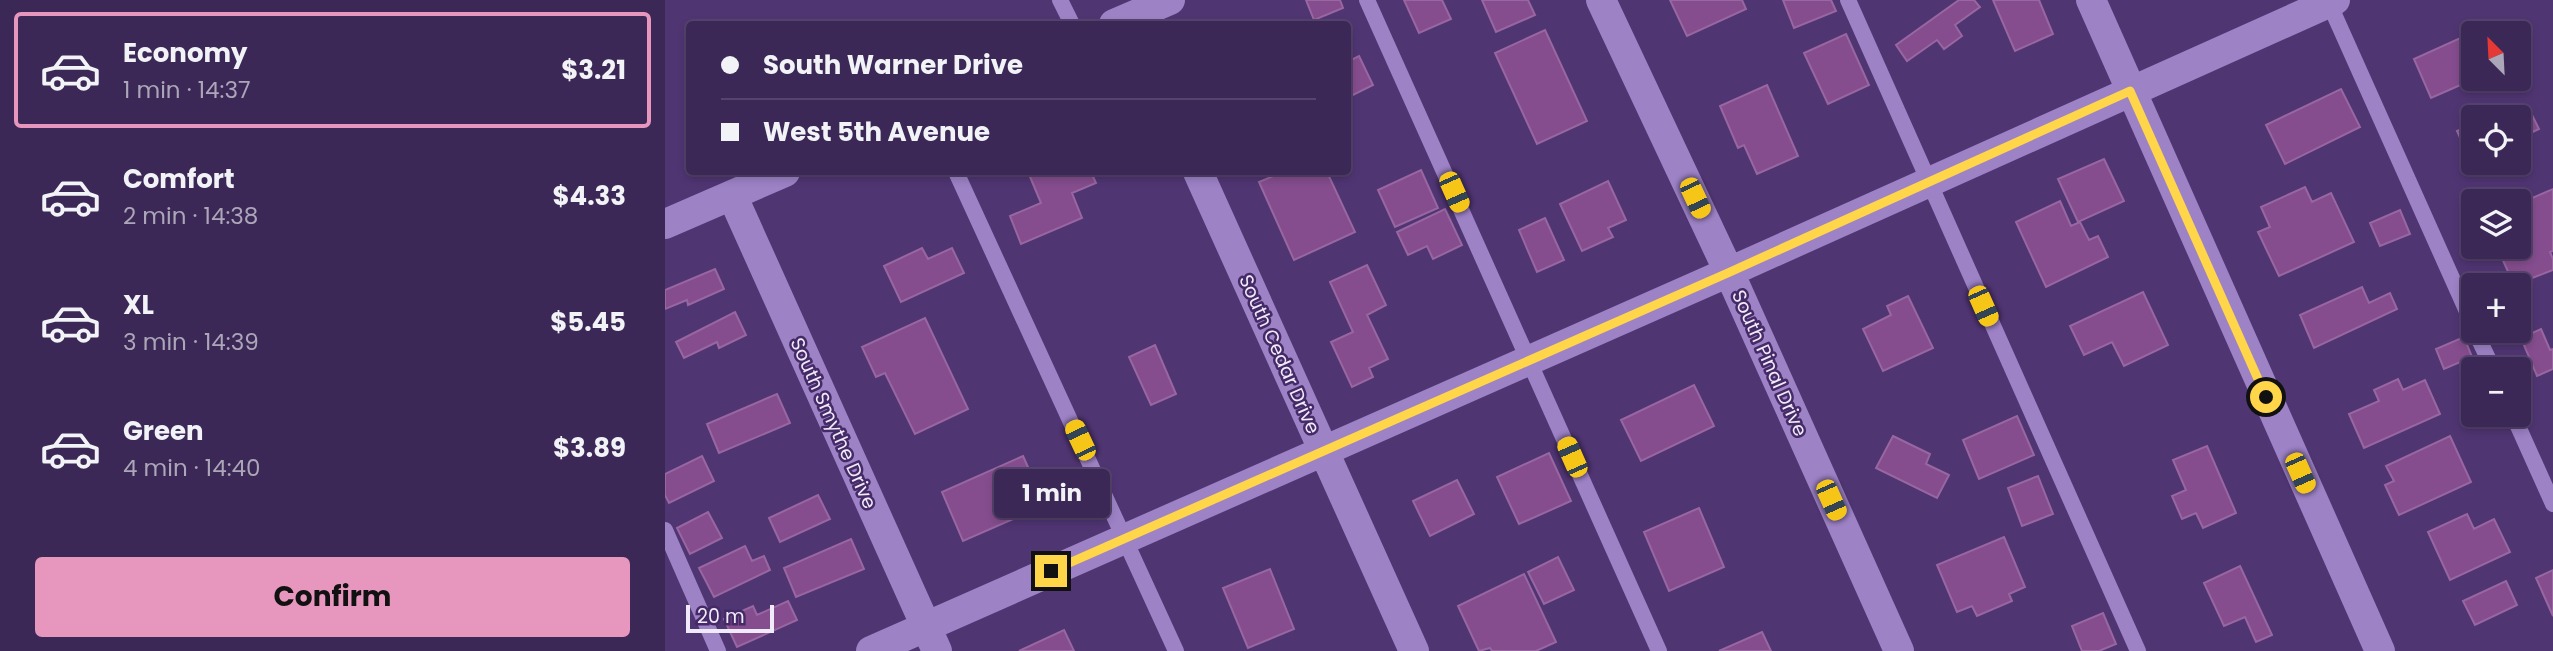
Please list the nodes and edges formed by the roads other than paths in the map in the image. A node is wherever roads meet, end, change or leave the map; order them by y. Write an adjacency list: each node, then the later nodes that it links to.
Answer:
1 (1061, 0): 8 (lane)
2 (1170, 0): 9 (street)
3 (1367, 0): 19 (lane)
4 (1601, 0): 17 (street, South Pinal Drive)
5 (1848, 0): 14 (lane)
6 (2091, 0): 10 (street)
7 (2332, 1): 10 (street); 18 (lane)
8 (1071, 21)
9 (1126, 21)
10 (2130, 91): 14 (street); 33 (street)
11 (778, 175): 15 (street)
12 (957, 175): 24 (lane)
13 (1199, 175): 21 (street, South Cedar Drive)
14 (1928, 183): 17 (street); 32 (lane)
15 (731, 195): 16 (street); 25 (street, South Smythe Drive)
16 (665, 224)
17 (1730, 272): 19 (street); 31 (street, South Pinal Drive)
18 (2461, 297)
19 (1529, 360): 21 (street); 30 (lane)
20 (2518, 427): 22 (lane)
21 (1324, 450): 24 (street); 29 (street, South Cedar Drive)
22 (2553, 504)
23 (665, 530): 26 (lane)
24 (1125, 538): 25 (street); 28 (lane)
25 (932, 639): 27 (street)
26 (718, 651)
27 (871, 651)
28 (1176, 651)
29 (1415, 651)
30 (1659, 651)
31 (1899, 651)
32 (2138, 651)
33 (2380, 651)

